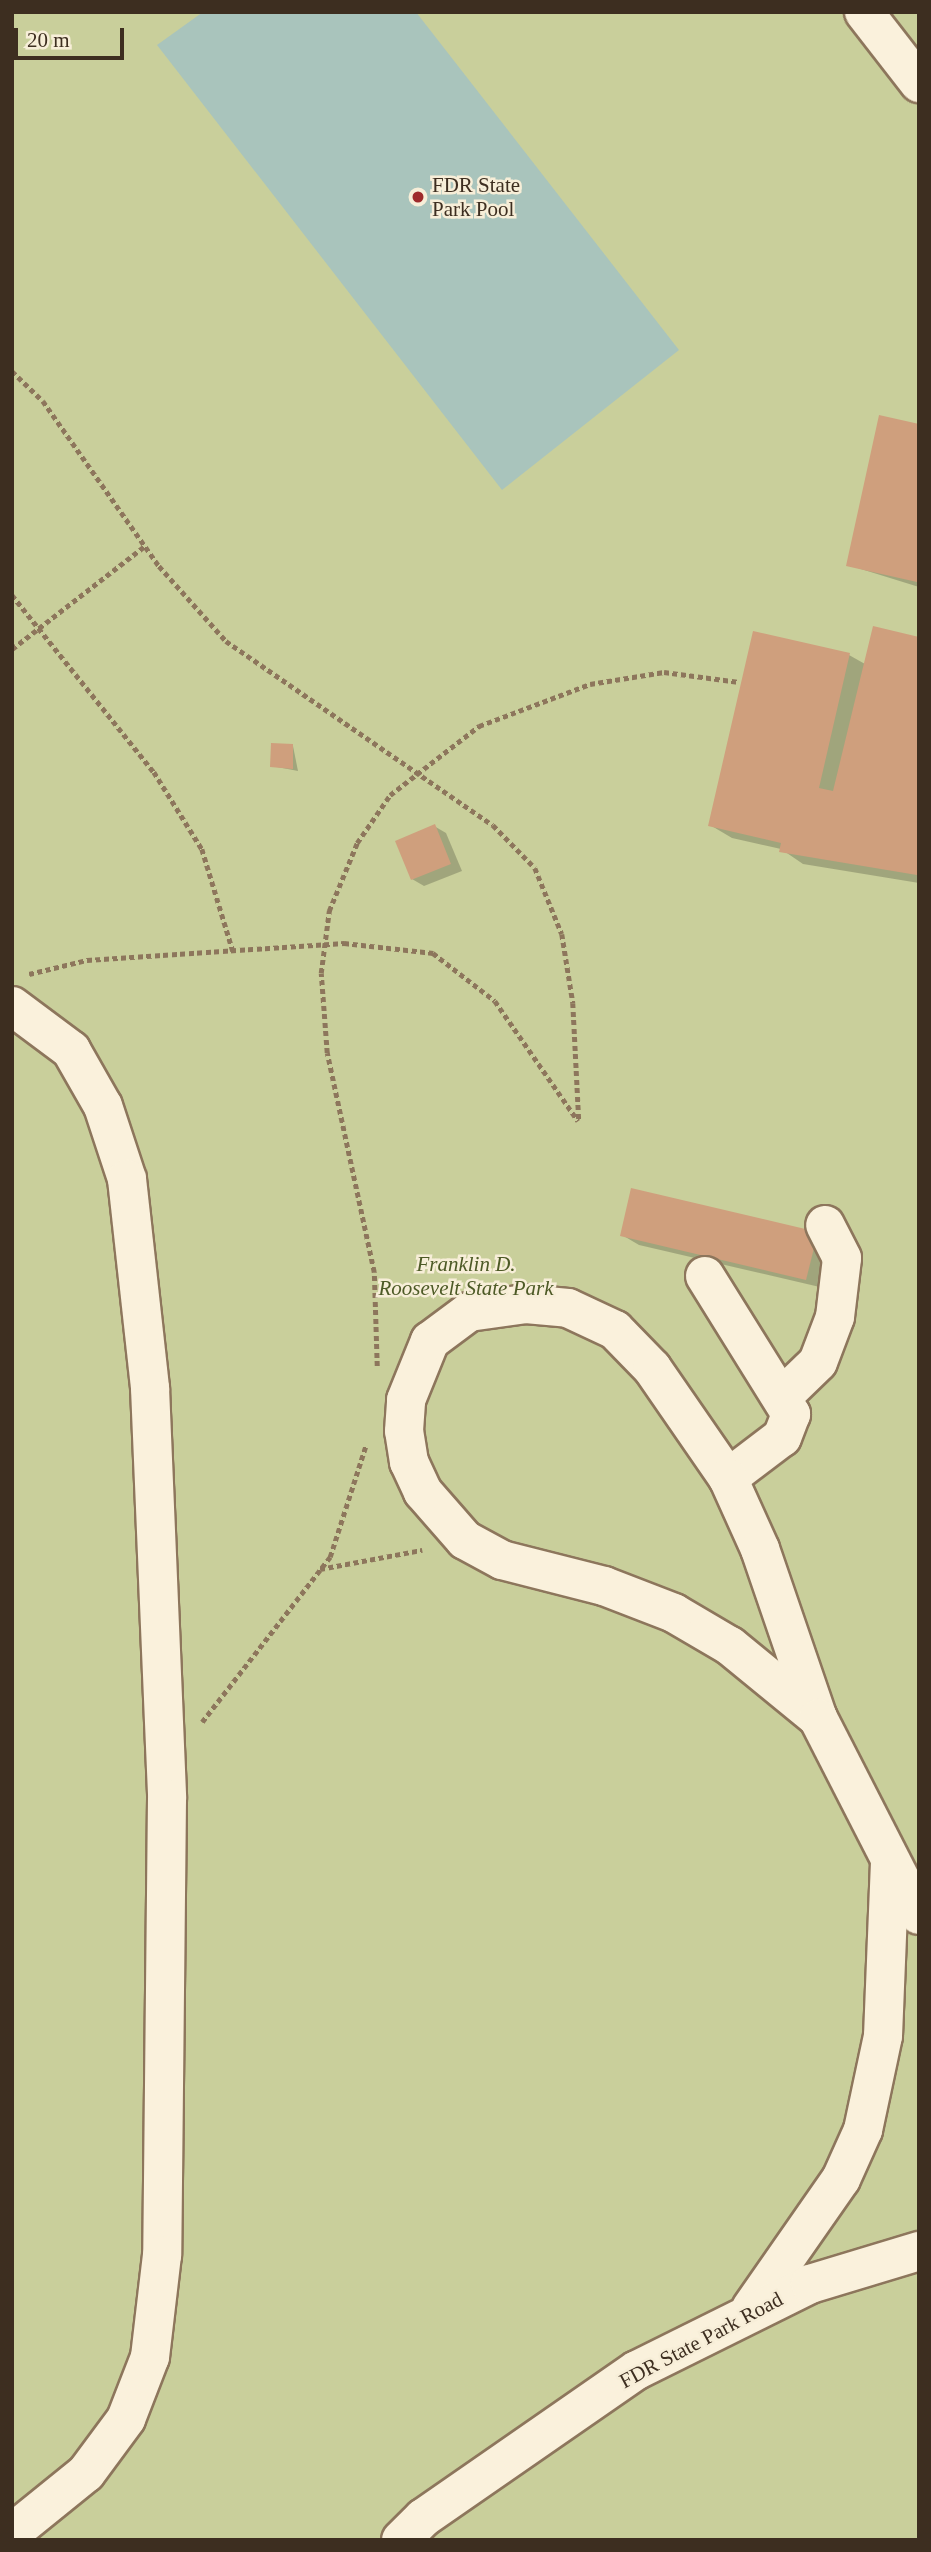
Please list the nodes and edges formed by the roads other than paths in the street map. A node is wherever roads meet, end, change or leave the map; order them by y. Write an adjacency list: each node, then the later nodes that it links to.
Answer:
1 (864, 12): 2 (lane)
2 (919, 83)
3 (14, 993): 13 (lane)
4 (825, 1225): 6 (lane)
5 (705, 1276): 6 (lane)
6 (784, 1395): 7 (lane)
7 (728, 1478): 8 (lane); 8 (lane)
8 (818, 1718): 9 (lane)
9 (890, 1862): 10 (lane); 12 (lane)
10 (919, 1915)
11 (919, 2251): 12 (lane, FDR State Park Road)
12 (747, 2314): 14 (lane, FDR State Park Road)
13 (12, 2533)
14 (401, 2540)

